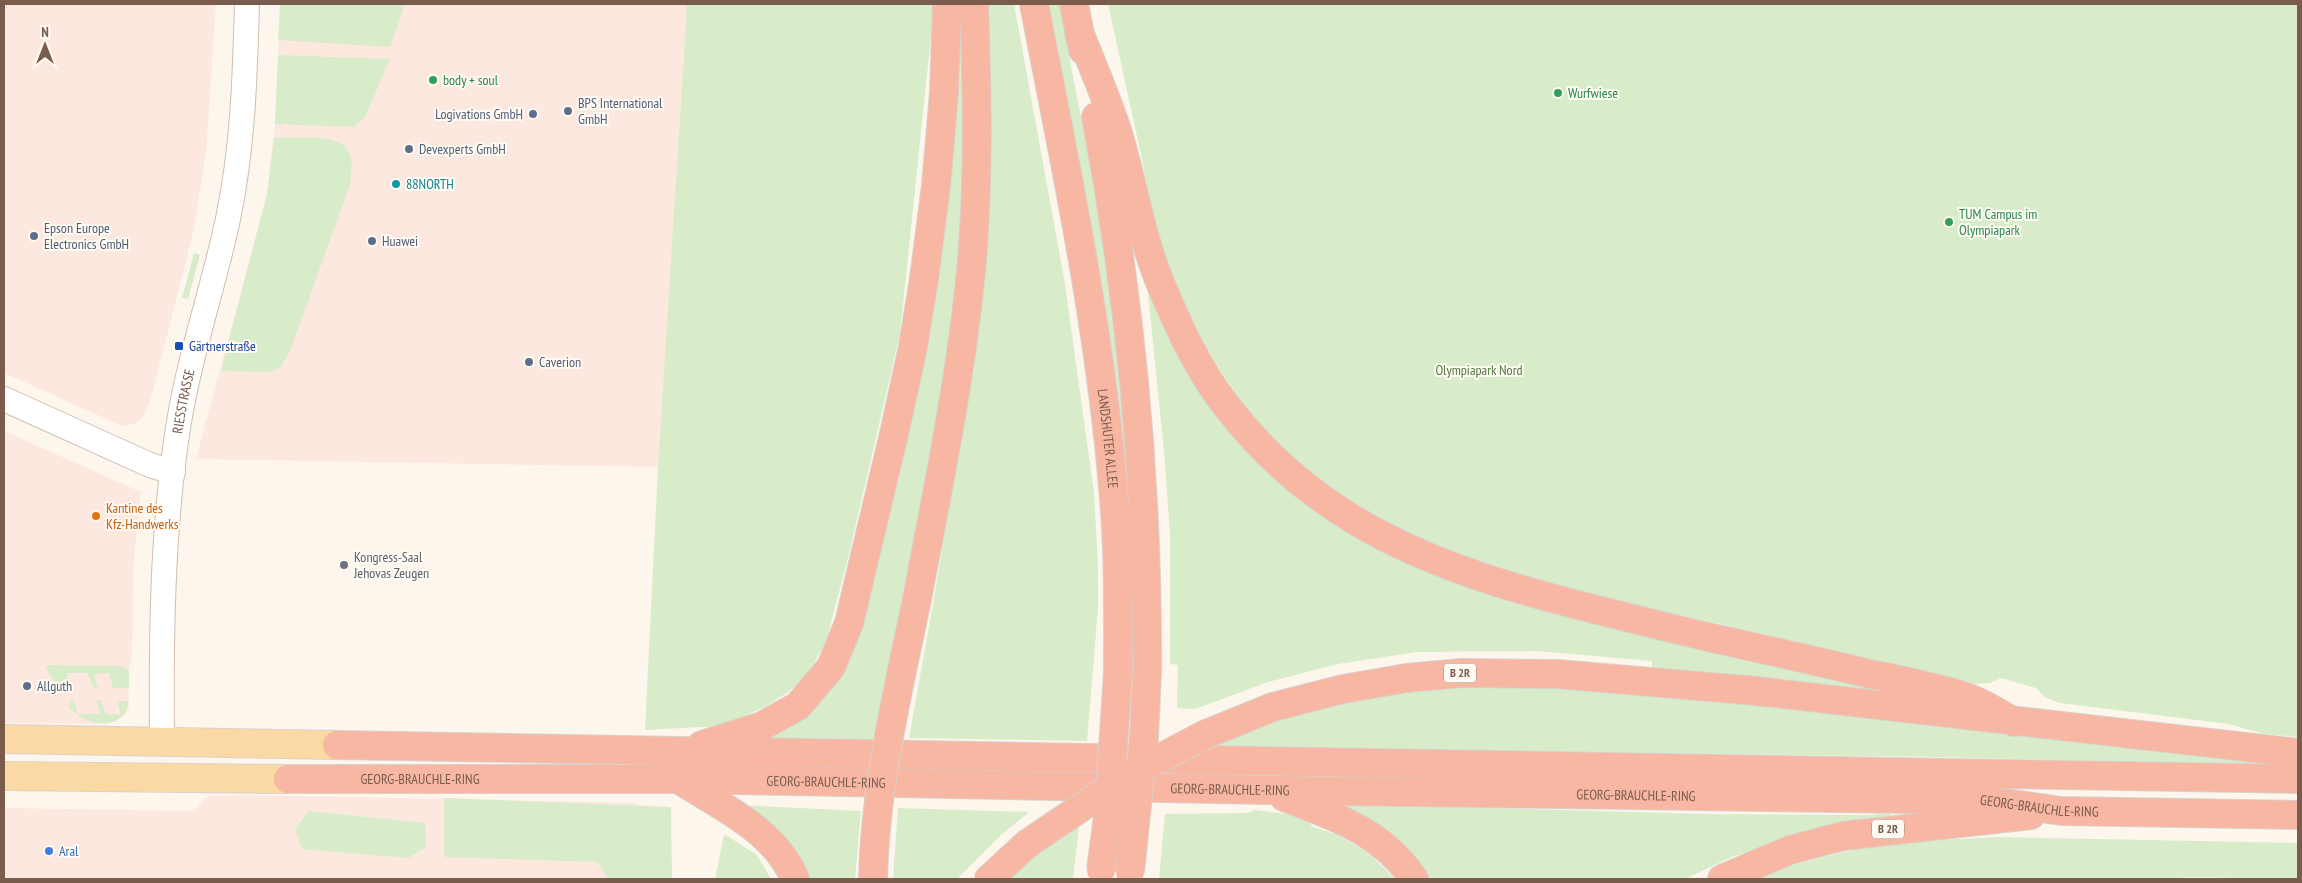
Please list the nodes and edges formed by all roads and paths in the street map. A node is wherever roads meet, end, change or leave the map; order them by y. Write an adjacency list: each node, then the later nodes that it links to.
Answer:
1 (247, 4): 8 (street, RIESSTRASSE)
2 (947, 4): 14 (highway)
3 (974, 4): 25 (highway, bridge)
4 (1034, 4): 22 (highway, LANDSHUTER ALLEE, bridge)
5 (1074, 4): 6 (highway)
6 (1080, 32): 9 (highway); 23 (highway, bridge)
7 (4, 398): 8 (street)
8 (173, 472): 11 (street, RIESSTRASSE)
9 (2014, 722): 13 (highway, B 2R); 26 (highway, B 2R, bridge)
10 (4, 739): 11 (main road, GEORG-BRAUCHLE-RING)
11 (162, 742): 12 (main road, GEORG-BRAUCHLE-RING); 16 (main road)
12 (337, 744): 14 (highway, GEORG-BRAUCHLE-RING)
13 (2298, 753)
14 (679, 765): 17 (highway, GEORG-BRAUCHLE-RING); 18 (highway, GEORG-BRAUCHLE-RING); 19 (highway, GEORG-BRAUCHLE-RING); 24 (highway)
15 (4, 776): 16 (main road, GEORG-BRAUCHLE-RING)
16 (162, 778): 17 (main road, GEORG-BRAUCHLE-RING)
17 (288, 778)
18 (2298, 779)
19 (1266, 790): 20 (highway, GEORG-BRAUCHLE-RING); 27 (highway)
20 (2062, 811): 21 (highway, GEORG-BRAUCHLE-RING / B 2R); 28 (highway, B 2R)
21 (2298, 815)
22 (1101, 875)
23 (1130, 877)
24 (795, 879)
25 (873, 879)
26 (989, 879)
27 (1414, 879)
28 (1722, 879)

